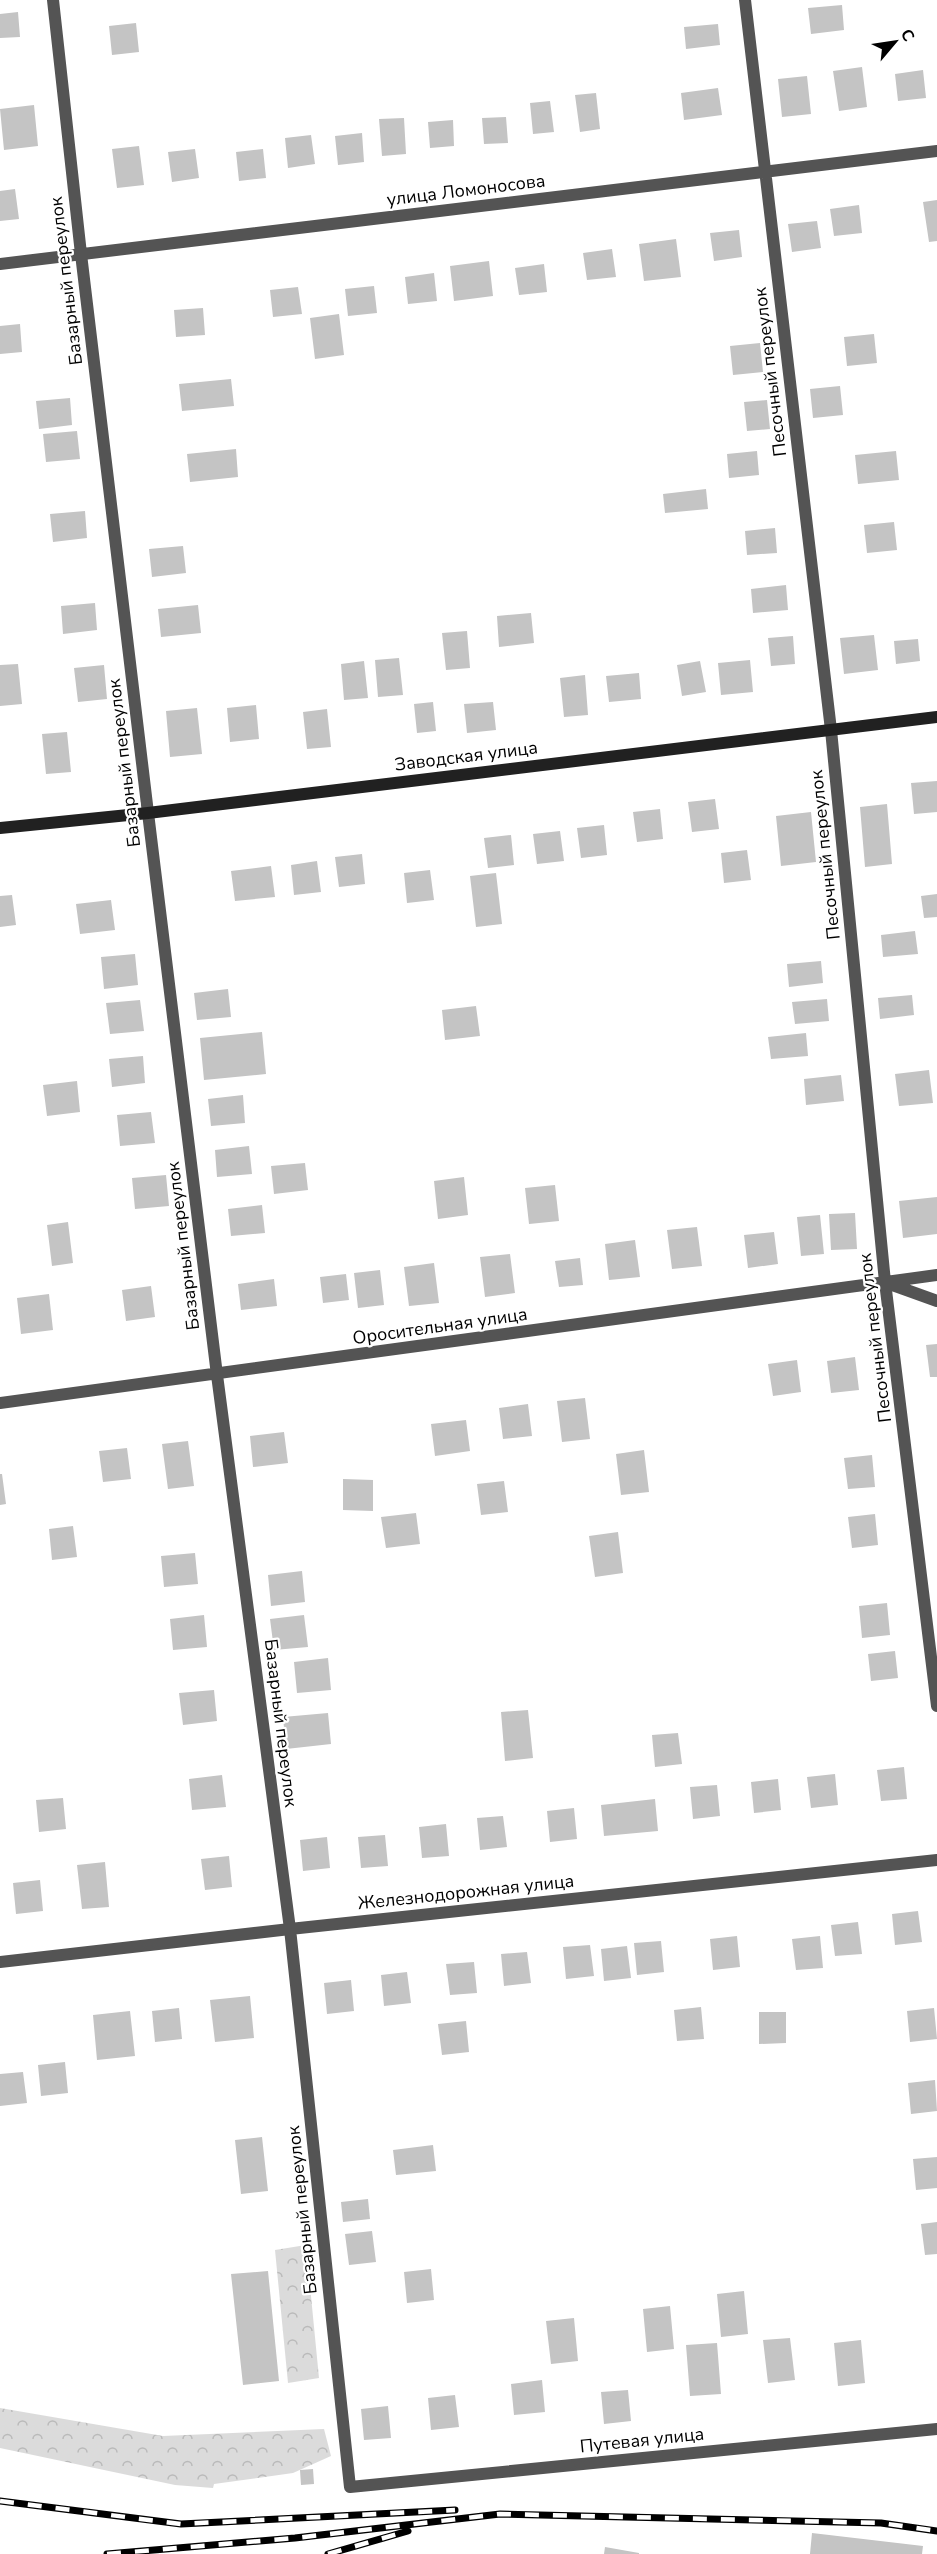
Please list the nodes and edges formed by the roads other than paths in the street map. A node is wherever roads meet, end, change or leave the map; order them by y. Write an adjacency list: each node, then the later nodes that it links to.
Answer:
1 (53, 0): 5 (street, Базарный переулок)
2 (745, 0): 4 (street, Песочный переулок)
3 (937, 151): 4 (street, улица Ломоносова)
4 (764, 172): 5 (street, улица Ломоносова); 8 (street, Песочный переулок)
5 (81, 254): 6 (street, улица Ломоносова); 9 (street, Базарный переулок)
6 (0, 264)
7 (937, 717): 8 (main road, Заводская улица)
8 (831, 730): 9 (main road, Заводская улица); 12 (street, Песочный переулок)
9 (148, 813): 10 (main road, Заводская улица); 14 (street, Базарный переулок)
10 (0, 828)
11 (937, 1275): 12 (street, Оросительная улица)
12 (885, 1282): 13 (street, Оросительная улица); 14 (street, Оросительная улица); 16 (street, Песочный переулок)
13 (937, 1301)
14 (218, 1375): 15 (street, Оросительная улица); 18 (street, Базарный переулок)
15 (0, 1403)
16 (937, 1706)
17 (937, 1860): 18 (street, Железнодорожная улица)
18 (290, 1929): 19 (street, Железнодорожная улица); 21 (street, Базарный переулок)
19 (0, 1962)
20 (937, 2429): 21 (street, Путевая улица)
21 (350, 2487)

